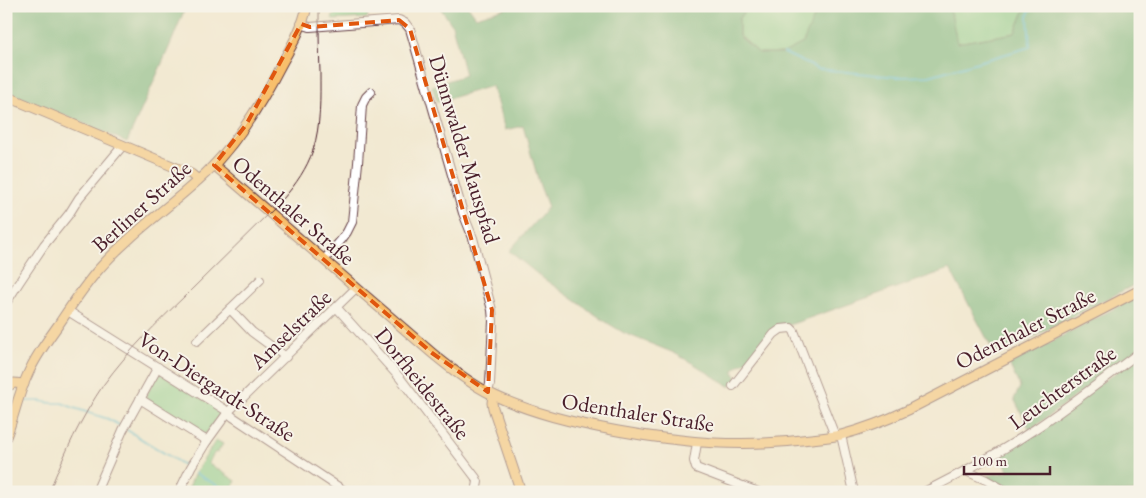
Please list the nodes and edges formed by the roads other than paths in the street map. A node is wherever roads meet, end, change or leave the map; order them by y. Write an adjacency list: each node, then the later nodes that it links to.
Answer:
1 (307, 6): 2 (main road, Berliner Straße)
2 (301, 24): 7 (main road, Berliner Straße); 24 (street, Dünnwalder Mauspfad)
3 (371, 92): 9 (street)
4 (9, 98): 5 (street); 6 (main road)
5 (6, 109)
6 (122, 145): 8 (main road); 13 (street)
7 (214, 165): 8 (main road, Berliner Straße); 9 (main road, Odenthaler Straße)
8 (198, 180): 16 (main road, Berliner Straße)
9 (324, 260): 11 (main road, Odenthaler Straße)
10 (260, 280): 15 (street)
11 (356, 288): 14 (street, Amselstraße); 24 (main road, Odenthaler Straße)
12 (1140, 290): 27 (main road, Odenthaler Straße)
13 (6, 303)
14 (337, 308): 19 (street, Amselstraße); 36 (street, Dorfheidestraße)
15 (230, 309): 17 (street); 19 (street)
16 (68, 311): 20 (street, Von-Diergardt-Straße); 21 (main road, Berliner Straße)
17 (197, 341)
18 (1140, 352): 31 (street, Leuchterstraße)
19 (286, 357): 26 (street, Amselstraße)
20 (158, 367): 25 (street); 26 (street, Von-Diergardt-Straße)
21 (24, 384): 23 (main road); 28 (main road, Berliner Straße)
22 (733, 386): 27 (street)
23 (6, 387)
24 (490, 393): 30 (main road, Odenthaler Straße); 37 (main road, Dünnwalder Mauspfad)
25 (140, 399): 29 (street); 33 (street)
26 (228, 412): 29 (street, Amselstraße); 35 (street, Von-Diergardt-Straße)
27 (838, 435): 30 (main road, Odenthaler Straße); 39 (street)
28 (6, 436)
29 (207, 441): 34 (street, Amselstraße)
30 (697, 443): 38 (street)
31 (966, 471): 32 (street); 40 (street, Leuchterstraße)
32 (1002, 490)
33 (96, 492)
34 (179, 492)
35 (346, 492)
36 (476, 492)
37 (521, 492)
38 (758, 492)
39 (854, 492)
40 (924, 492)

